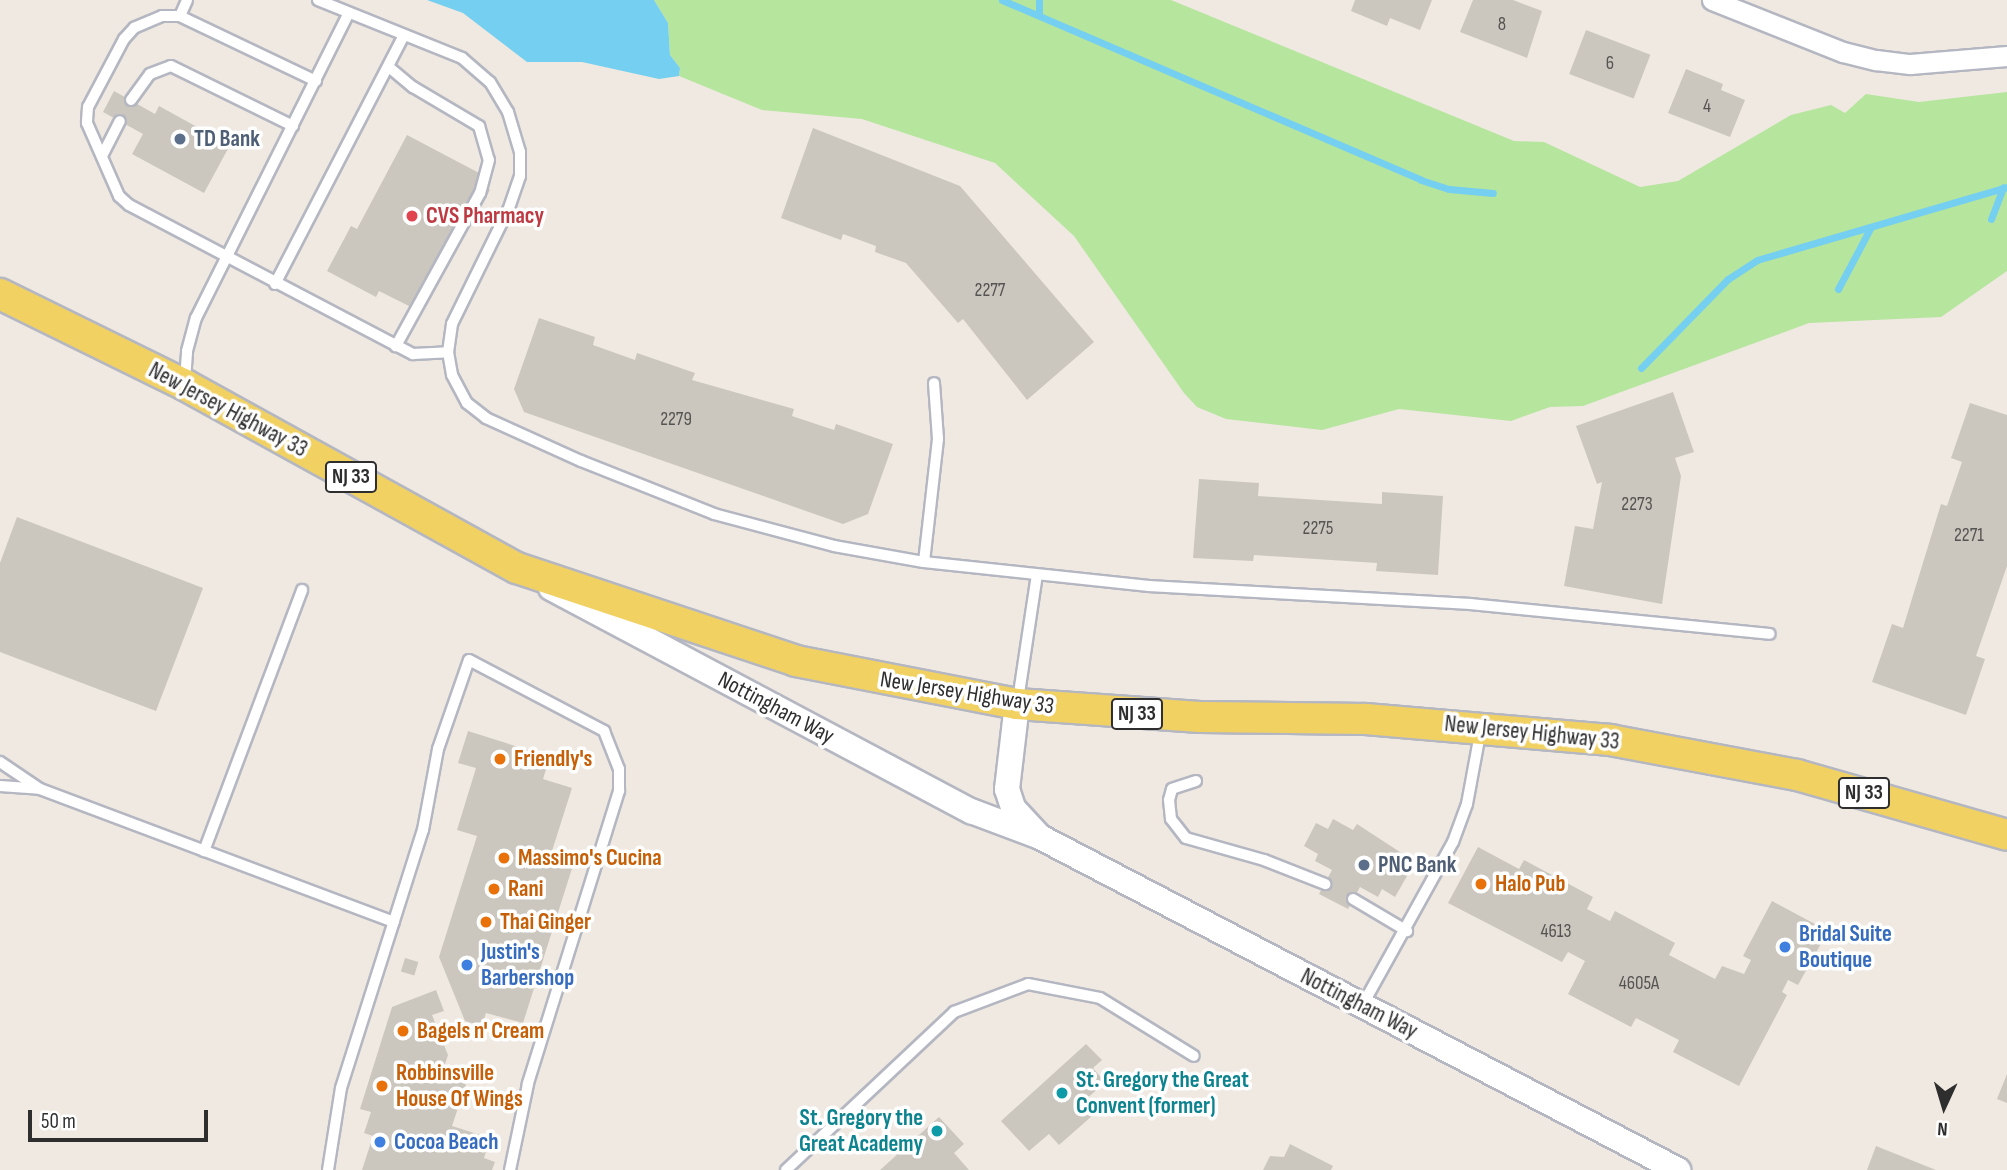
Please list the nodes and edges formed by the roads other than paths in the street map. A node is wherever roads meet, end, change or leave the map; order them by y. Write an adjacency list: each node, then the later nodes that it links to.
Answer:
1 (187, 0): 5 (lane)
2 (317, 0): 4 (lane)
3 (1712, 0): 7 (street)
4 (348, 13): 6 (lane); 9 (lane)
5 (180, 16): 9 (lane); 13 (lane)
6 (404, 35): 8 (lane); 18 (lane)
7 (2007, 56)
8 (390, 68): 15 (lane); 17 (lane)
9 (316, 81): 12 (lane)
10 (131, 100): 12 (lane)
11 (120, 121): 13 (lane)
12 (293, 126): 14 (lane)
13 (102, 156): 14 (lane)
14 (226, 258): 15 (lane); 20 (lane)
15 (275, 284): 17 (lane)
16 (0, 294): 20 (main road, New Jersey Highway 33 / NJ 33)
17 (396, 346): 18 (lane)
18 (448, 352): 21 (lane)
19 (934, 383): 21 (lane)
20 (185, 385): 22 (main road, New Jersey Highway 33 / NJ 33)
21 (924, 562): 23 (lane)
22 (517, 568): 26 (main road, New Jersey Highway 33 / NJ 33); 33 (street, Nottingham Way)
23 (1037, 575): 25 (lane); 26 (lane)
24 (302, 590): 34 (lane)
25 (1770, 634)
26 (1017, 704): 27 (main road, New Jersey Highway 33 / NJ 33); 33 (street, Nottingham Way)
27 (1482, 726): 32 (main road, New Jersey Highway 33 / NJ 33); 38 (lane)
28 (0, 762): 31 (lane)
29 (1196, 781): 35 (lane)
30 (0, 786): 31 (lane)
31 (40, 789): 34 (lane)
32 (2007, 835)
33 (1040, 837): 39 (street, Nottingham Way)
34 (204, 851): 37 (lane)
35 (1325, 884)
36 (1353, 899): 38 (lane)
37 (394, 922): 41 (lane); 42 (lane)
38 (1407, 931): 39 (lane)
39 (1362, 1006): 44 (street, Nottingham Way)
40 (1194, 1056): 43 (lane)
41 (328, 1170)
42 (510, 1170)
43 (786, 1170)
44 (1678, 1170)

